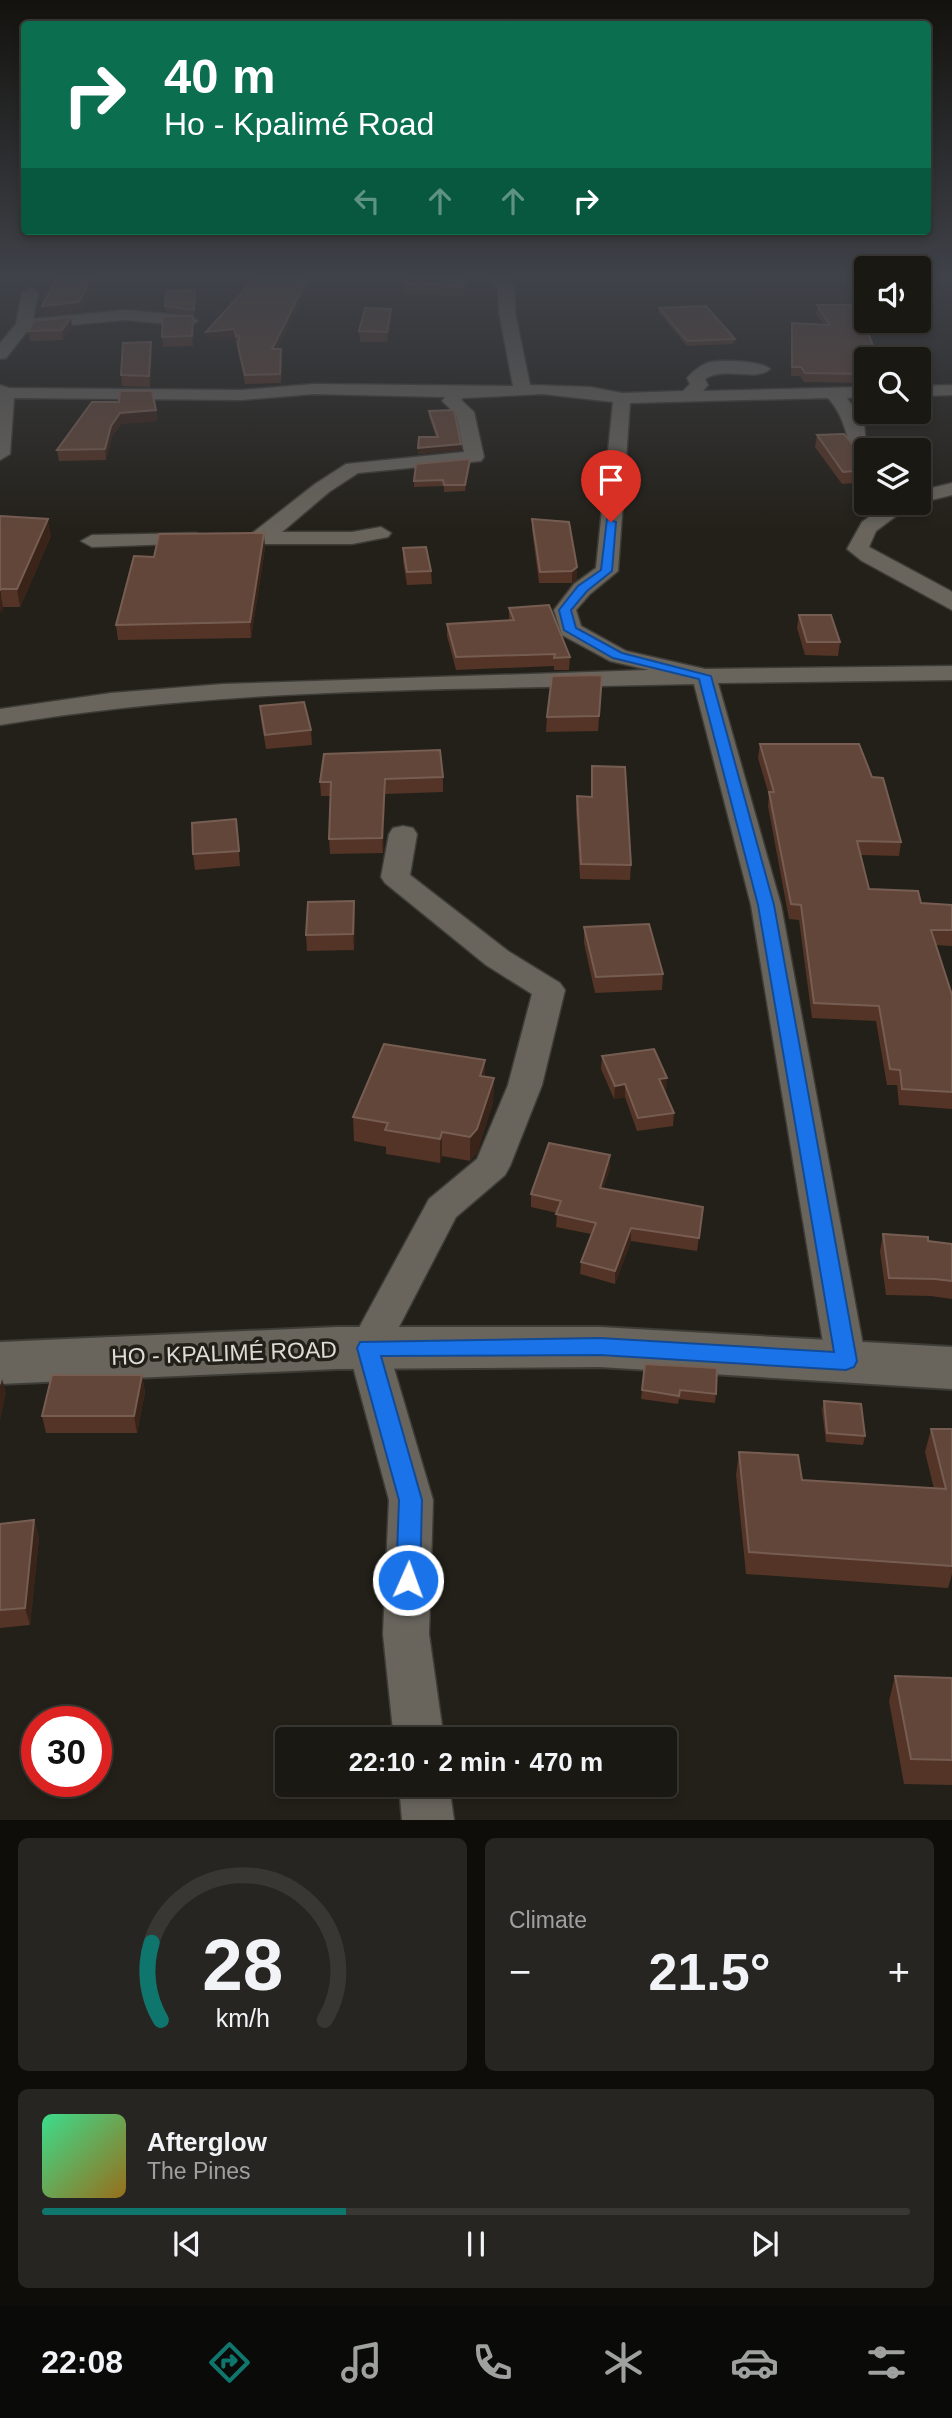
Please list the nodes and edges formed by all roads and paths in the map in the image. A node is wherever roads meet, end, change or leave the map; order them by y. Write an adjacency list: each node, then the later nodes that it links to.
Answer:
1 (517, 363): 5 (street)
2 (761, 369): 10 (street)
3 (952, 390): 6 (street)
4 (459, 391): 5 (street); 7 (street); 18 (street)
5 (523, 391): 11 (street)
6 (931, 391)
7 (2, 392): 13 (street)
8 (854, 392): 9 (street)
9 (834, 393): 10 (street); 12 (street)
10 (688, 396): 11 (street)
11 (622, 398): 22 (street)
12 (859, 438)
13 (0, 454)
14 (952, 489): 15 (street)
15 (931, 494)
16 (883, 515): 20 (street)
17 (381, 533): 18 (street)
18 (262, 538): 19 (street)
19 (92, 541)
20 (952, 603)
21 (952, 673): 22 (street)
22 (704, 676): 23 (street); 26 (street)
23 (0, 717)
24 (403, 834): 25 (street)
25 (368, 1348): 26 (main road, HO - KPALIMÉ ROAD); 27 (main road, HO - KPALIMÉ ROAD); 29 (street)
26 (846, 1361): 28 (main road, HO - KPALIMÉ ROAD)
27 (0, 1363)
28 (952, 1368)
29 (417, 1727)
30 (425, 1797): 31 (street)
31 (428, 1819)

